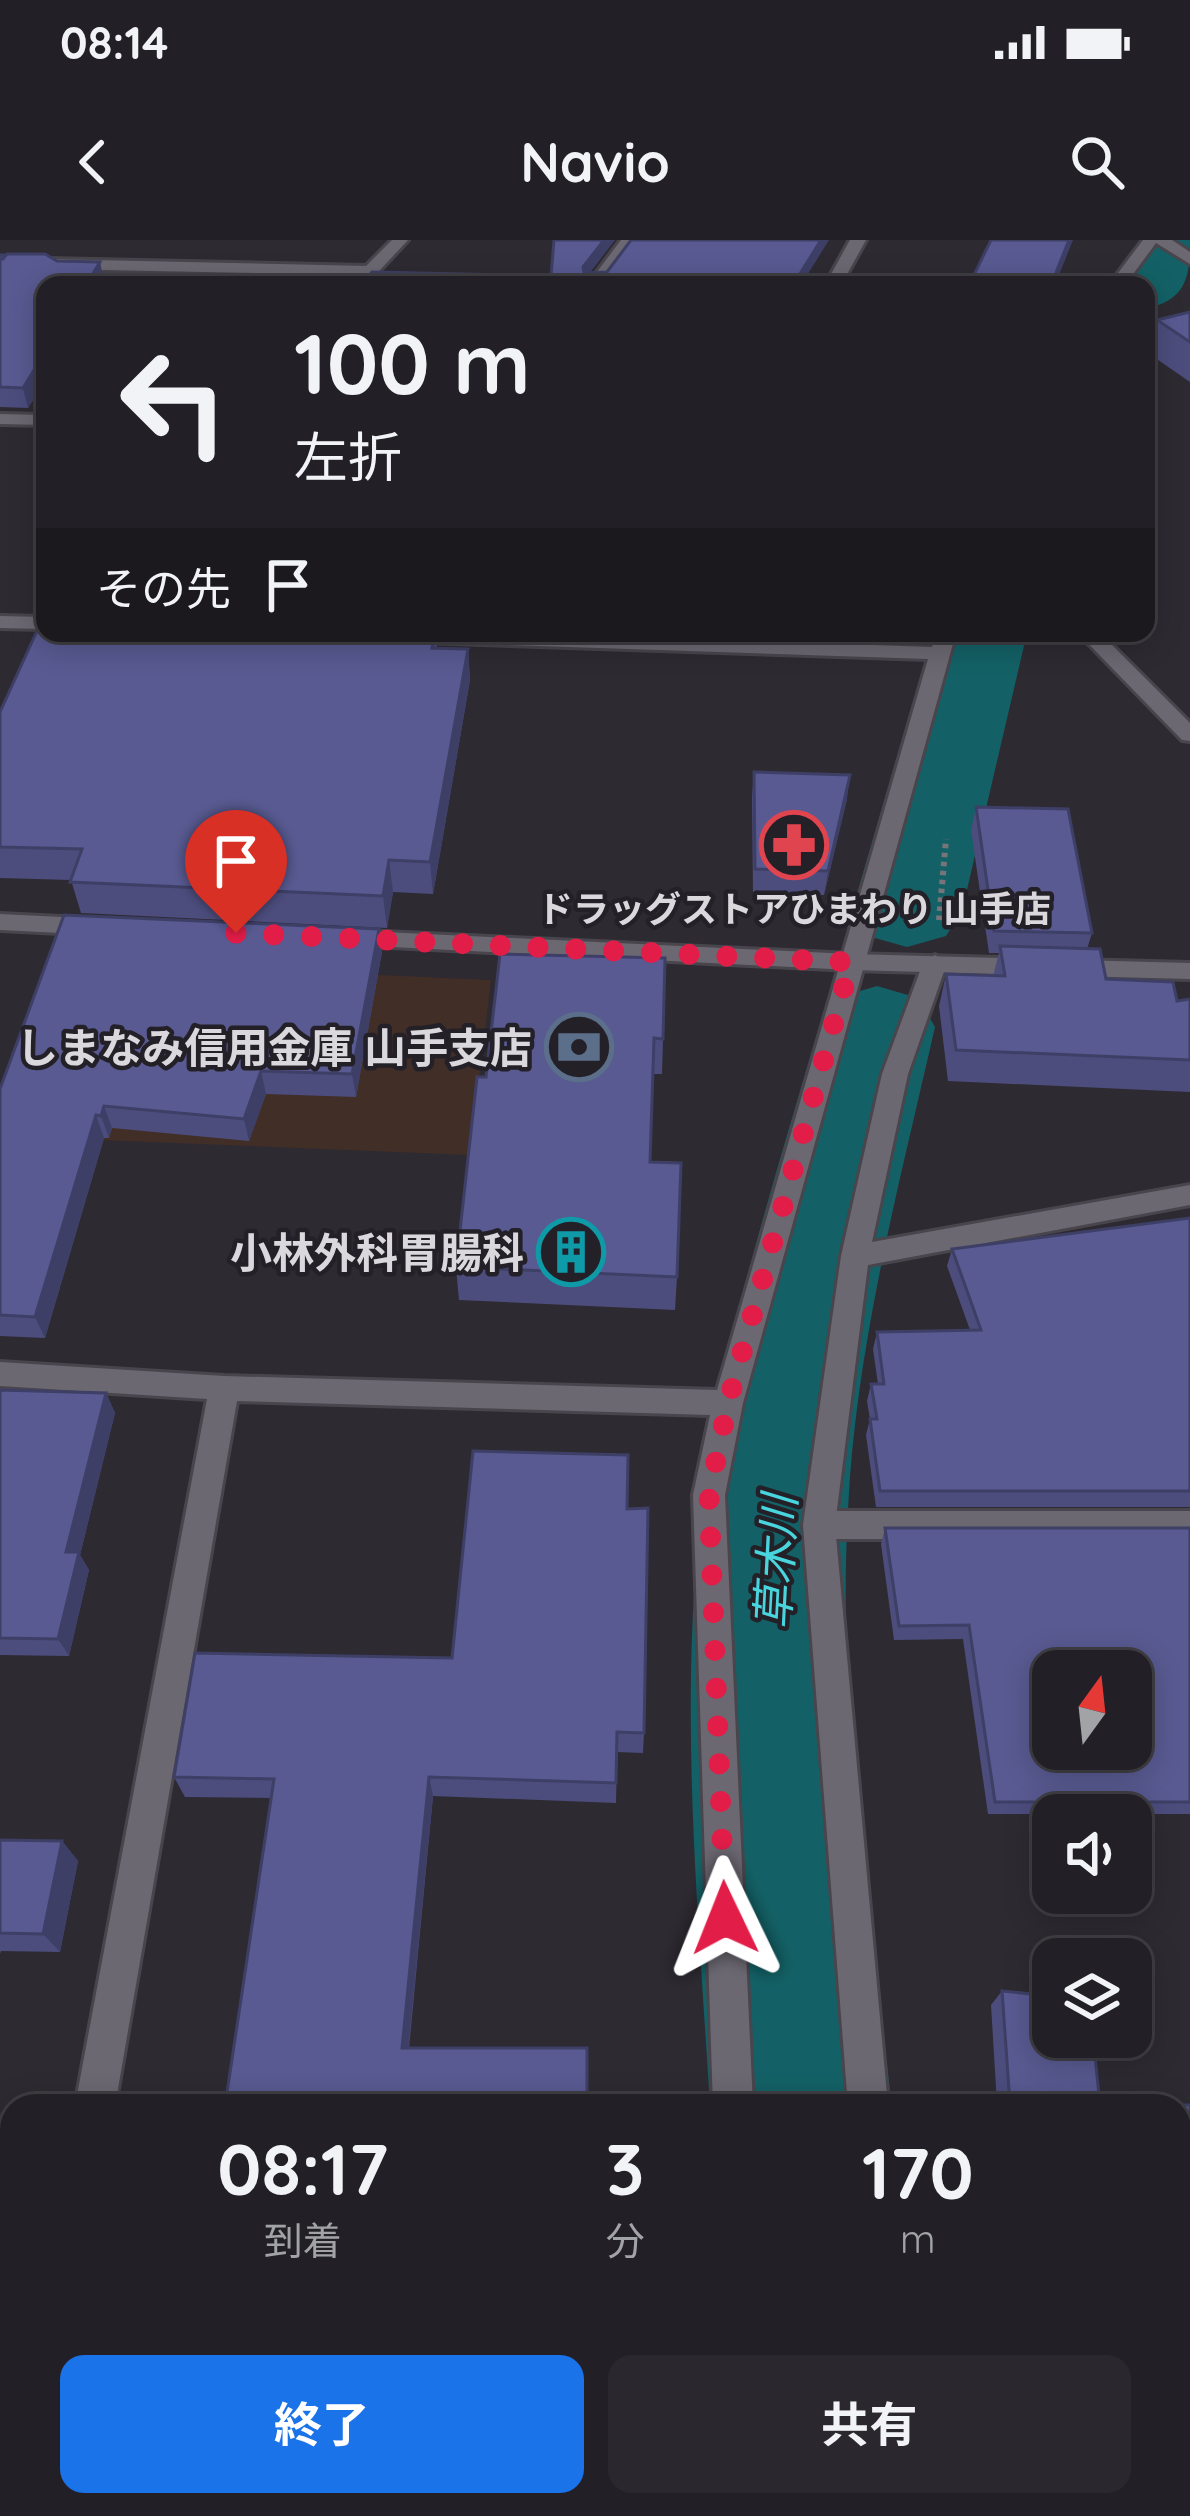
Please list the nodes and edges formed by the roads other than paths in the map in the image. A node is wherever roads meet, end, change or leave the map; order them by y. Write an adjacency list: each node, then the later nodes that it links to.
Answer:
1 (400, 240): 9 (street)
2 (629, 240): 11 (street)
3 (858, 240): 12 (street)
4 (1159, 241): 6 (street); 13 (street)
5 (172, 253): 8 (street)
6 (1188, 258)
7 (0, 263): 8 (street)
8 (158, 266): 9 (street)
9 (371, 271): 10 (street)
10 (366, 276)
11 (602, 276)
12 (837, 276)
13 (1126, 276)
14 (0, 419): 15 (street)
15 (36, 420)
16 (0, 622): 17 (street)
17 (36, 631)
18 (881, 642): 20 (street)
19 (1097, 642): 21 (street)
20 (942, 643): 25 (street)
21 (1190, 735)
22 (0, 922): 23 (street)
23 (118, 928)
24 (307, 936): 25 (street)
25 (851, 962): 26 (street); 32 (street)
26 (935, 963): 27 (street); 29 (street)
27 (1190, 971)
28 (1190, 1195): 29 (street)
29 (855, 1256): 33 (street)
30 (0, 1373): 31 (street)
31 (224, 1388): 32 (street); 35 (street)
32 (728, 1403): 36 (street)
33 (819, 1525): 34 (street); 37 (street)
34 (1190, 1525)
35 (97, 2094)
36 (733, 2094)
37 (867, 2094)

